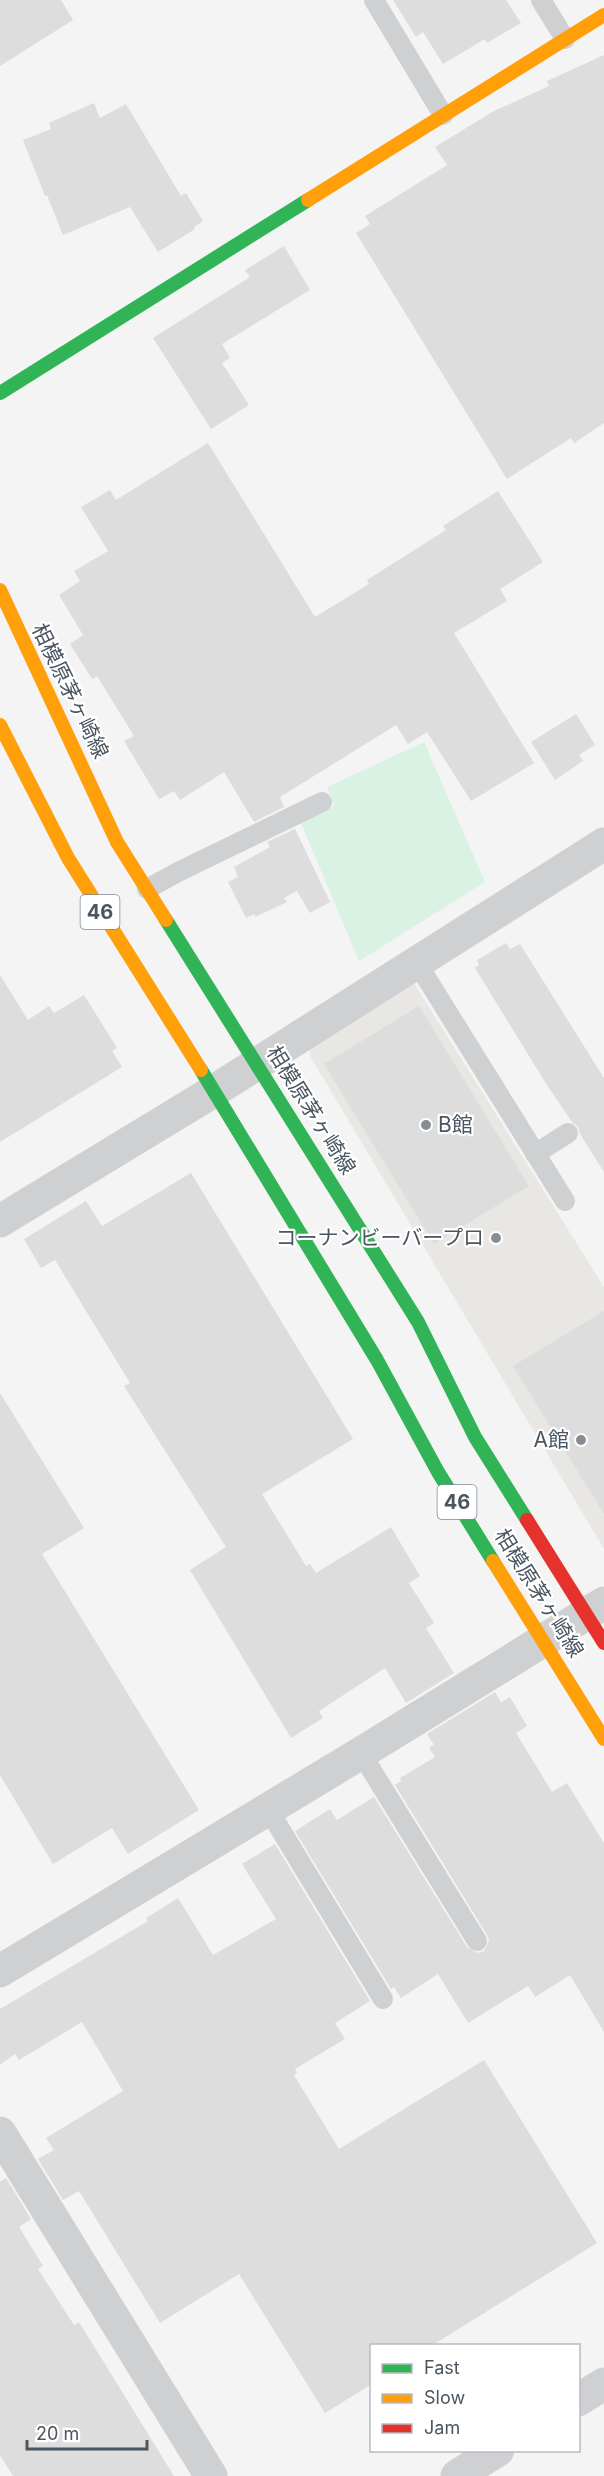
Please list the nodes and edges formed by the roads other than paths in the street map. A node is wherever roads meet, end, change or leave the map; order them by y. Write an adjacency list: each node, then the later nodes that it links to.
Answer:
1 (374, 0): 5 (lane)
2 (541, 0): 4 (lane)
3 (604, 15): 4 (main road)
4 (565, 39): 5 (main road)
5 (443, 115): 6 (main road)
6 (0, 393)
7 (0, 590): 11 (main road, 相模原茅ヶ崎線 / 46)
8 (0, 725): 14 (main road, 相模原茅ヶ崎線 / 46)
9 (322, 802): 11 (lane)
10 (603, 840): 12 (street)
11 (147, 889): 13 (main road, 相模原茅ヶ崎線 / 46)
12 (417, 963): 13 (street); 16 (lane)
13 (257, 1064): 14 (street); 19 (main road, 相模原茅ヶ崎線 / 46)
14 (214, 1091): 18 (street); 20 (main road, 相模原茅ヶ崎線 / 46)
15 (568, 1133): 16 (lane)
16 (535, 1154): 17 (lane)
17 (565, 1201)
18 (0, 1221)
19 (595, 1609): 20 (street); 21 (main road, 相模原茅ヶ崎線 / 46)
20 (543, 1641): 22 (main road, 相模原茅ヶ崎線 / 46); 23 (street)
21 (604, 1643)
22 (604, 1739)
23 (361, 1753): 24 (street); 25 (lane)
24 (268, 1809): 26 (street); 27 (lane)
25 (477, 1941)
26 (0, 1971)
27 (383, 1999)
28 (0, 2133): 32 (street)
29 (604, 2385): 30 (street)
30 (580, 2399)
31 (496, 2452): 33 (street)
32 (211, 2476)
33 (457, 2476)

